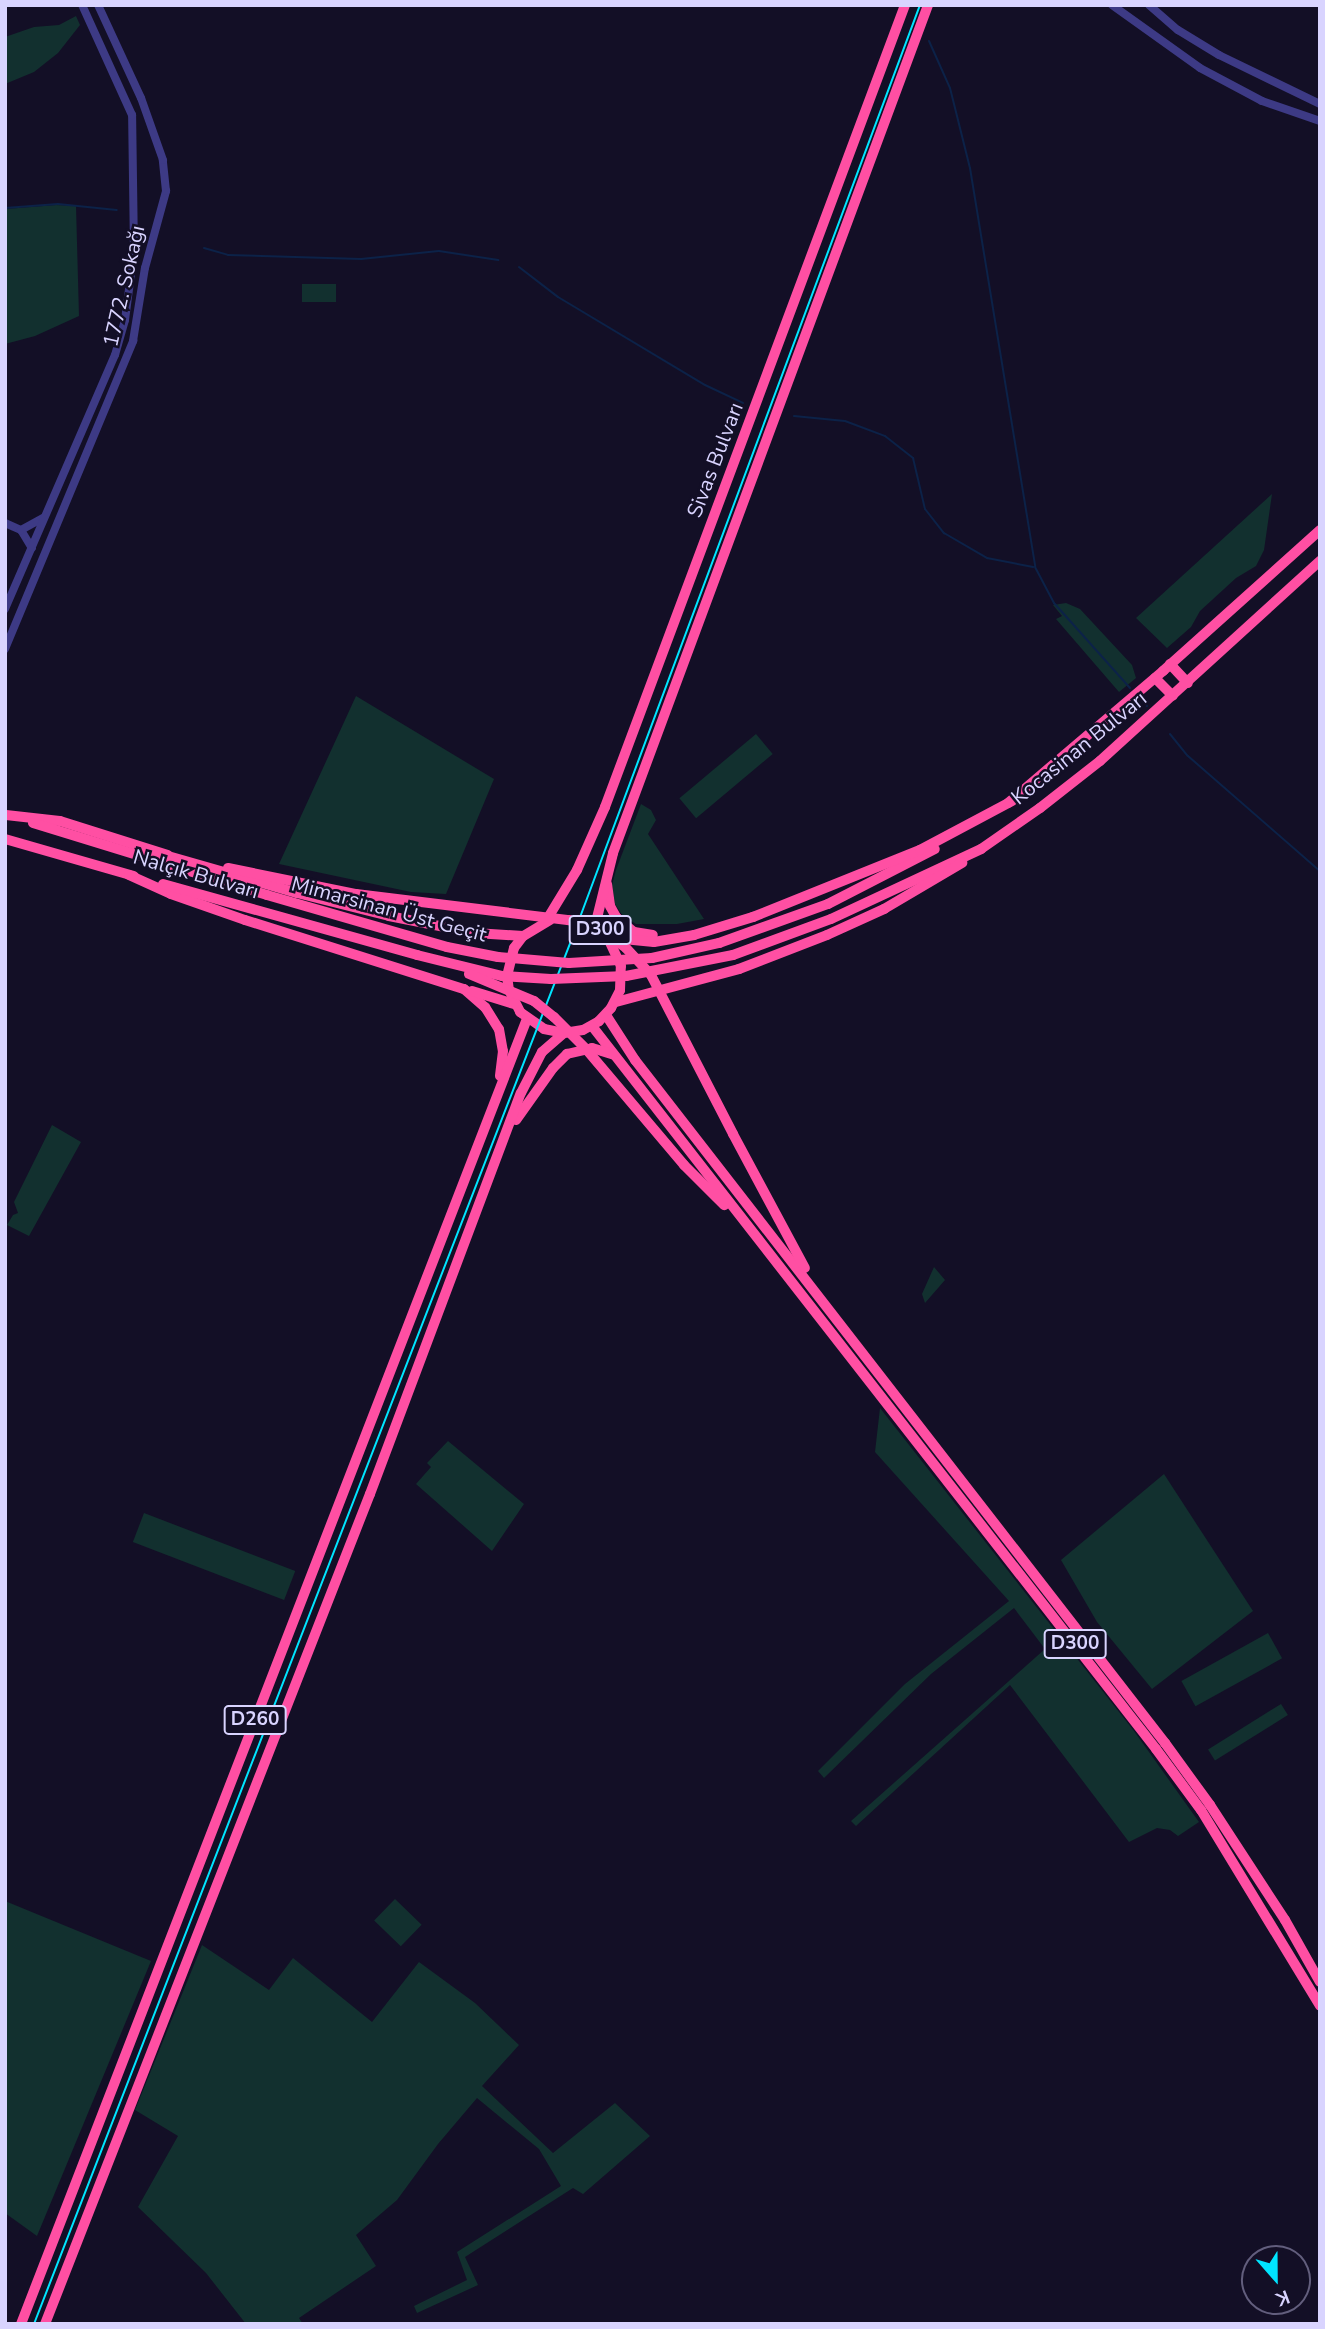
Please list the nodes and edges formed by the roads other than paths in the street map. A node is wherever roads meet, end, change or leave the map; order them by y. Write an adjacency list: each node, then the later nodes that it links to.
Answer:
1 (82, 5): 9 (street, 1772. Sokağı)
2 (98, 5): 16 (street, 1772. Sokağı)
3 (905, 5): 30 (highway, Sivas Bulvarı)
4 (928, 5): 26 (highway, Sivas Bulvarı)
5 (1112, 5): 8 (street)
6 (1149, 5): 7 (street)
7 (1320, 104)
8 (1320, 121)
9 (45, 516): 11 (street); 13 (street, 1772. Sokağı)
10 (5, 523): 11 (street)
11 (21, 530): 13 (street)
12 (1320, 530): 17 (highway, Kocasinan Bulvarı)
13 (32, 548): 15 (street, 1772. Sokağı)
14 (1320, 561): 19 (highway, Kocasinan Bulvarı)
15 (5, 609)
16 (5, 649)
17 (1170, 664): 18 (highway, Kocasinan Bulvarı); 19 (highway)
18 (1155, 678): 20 (highway); 21 (highway, Kocasinan Bulvarı)
19 (1188, 682): 20 (highway, Kocasinan Bulvarı)
20 (1173, 696): 24 (highway, Kocasinan Bulvarı)
21 (1012, 801): 28 (highway, Mimarsinan Üst Geçit, bridge); 33 (highway)
22 (5, 815): 25 (highway); 28 (highway, Nalçık Bulvarı)
23 (5, 839): 27 (highway, Nalçık Bulvarı / D300)
24 (981, 849): 29 (highway, Kocasinan Bulvarı); 37 (highway)
25 (161, 854): 34 (highway); 47 (highway, D300, bridge)
26 (607, 872): 31 (highway, Sivas Bulvarı); 33 (highway)
27 (130, 875): 35 (highway, Nalçık Bulvarı / D300); 36 (highway)
28 (267, 895)
29 (831, 919): 35 (highway, Mimarsinan Üst Geçit, bridge)
30 (546, 921): 31 (highway); 34 (highway)
31 (595, 926): 32 (highway)
32 (604, 933): 33 (highway); 37 (highway)
33 (694, 935)
34 (523, 936): 38 (highway)
35 (417, 956): 46 (highway, D300, bridge)
36 (460, 987): 38 (highway); 44 (highway)
37 (615, 1002): 39 (highway)
38 (514, 1004): 40 (highway)
39 (606, 1014): 41 (highway); 47 (highway, D300)
40 (527, 1019): 42 (highway); 44 (highway)
41 (592, 1026): 42 (highway); 43 (highway, D300)
42 (564, 1033): 45 (highway)
43 (615, 1056): 45 (highway); 46 (highway, D300)
44 (489, 1117): 50 (highway, D260)
45 (508, 1131): 51 (highway, D260)
46 (753, 1232): 49 (highway, D300)
47 (817, 1292): 48 (highway, D300)
48 (1320, 1982)
49 (1320, 2006)
50 (21, 2324)
51 (45, 2324)

